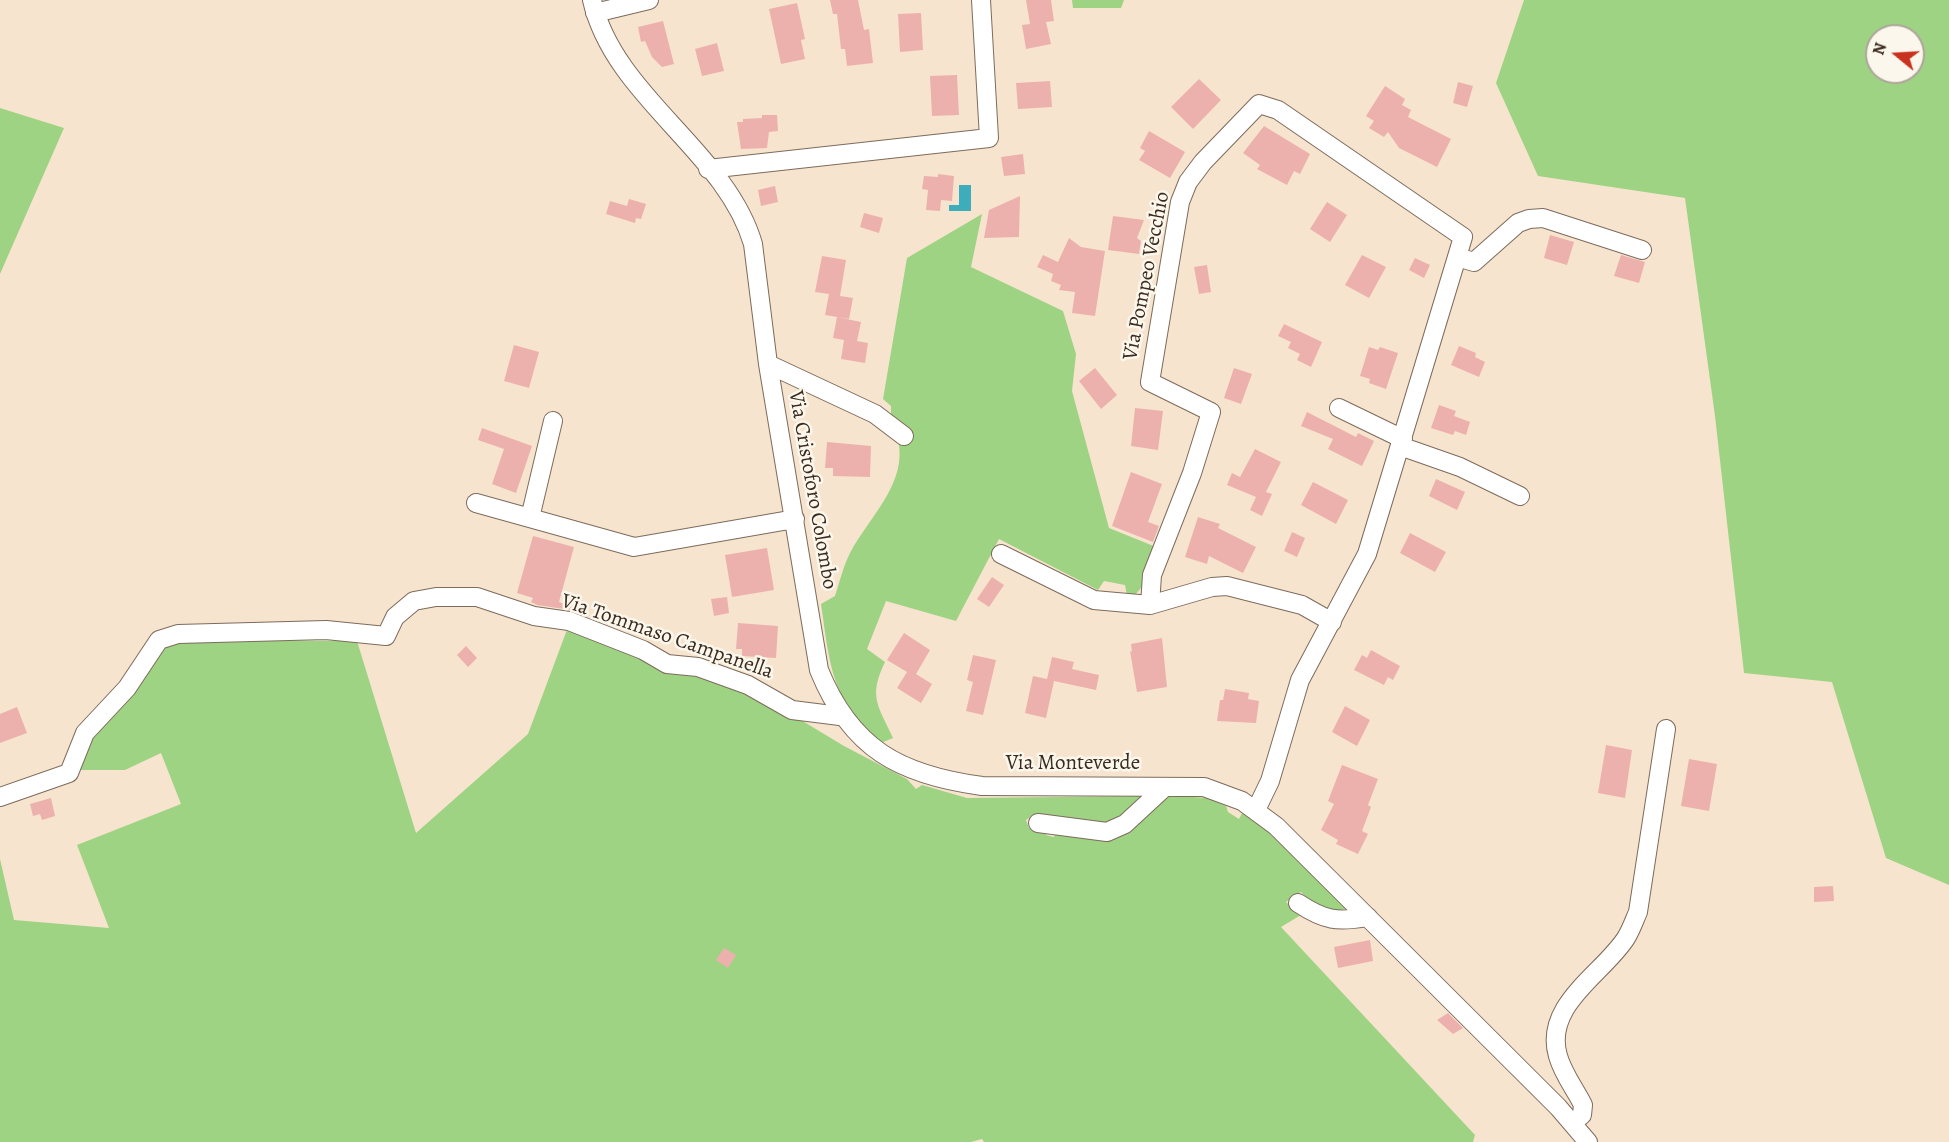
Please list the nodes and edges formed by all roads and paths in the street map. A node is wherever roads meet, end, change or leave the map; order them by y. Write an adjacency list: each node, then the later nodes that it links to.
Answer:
1 (649, 0): 3 (street)
2 (981, 0): 4 (street)
3 (593, 7): 4 (street, Via Cristoforo Colombo)
4 (708, 169): 7 (street, Via Cristoforo Colombo)
5 (1642, 250): 6 (street)
6 (1457, 257): 11 (street, Via Pompeo Vecchio); 17 (street, Via Pompeo Vecchio)
7 (768, 364): 10 (street); 15 (street, Via Cristoforo Colombo)
8 (1340, 408): 11 (street)
9 (553, 421): 14 (street)
10 (904, 436)
11 (1402, 443): 12 (street); 18 (street, Via Pompeo Vecchio)
12 (1520, 496)
13 (476, 503): 14 (street)
14 (530, 518): 15 (street)
15 (795, 519): 19 (street, Via Cristoforo Colombo)
16 (1001, 554): 17 (street)
17 (1150, 604): 18 (street)
18 (1332, 622): 23 (street, Via Pompeo Vecchio)
19 (840, 716): 21 (street, Via Monteverde); 22 (street, Via Tommaso Campanella)
20 (1666, 729): 27 (street)
21 (1164, 787): 23 (street, Via Monteverde); 24 (street)
22 (0, 797)
23 (1262, 814): 26 (street)
24 (1038, 823)
25 (1298, 903): 26 (street)
26 (1368, 917): 27 (street)
27 (1572, 1123): 28 (street)
28 (1587, 1141)

